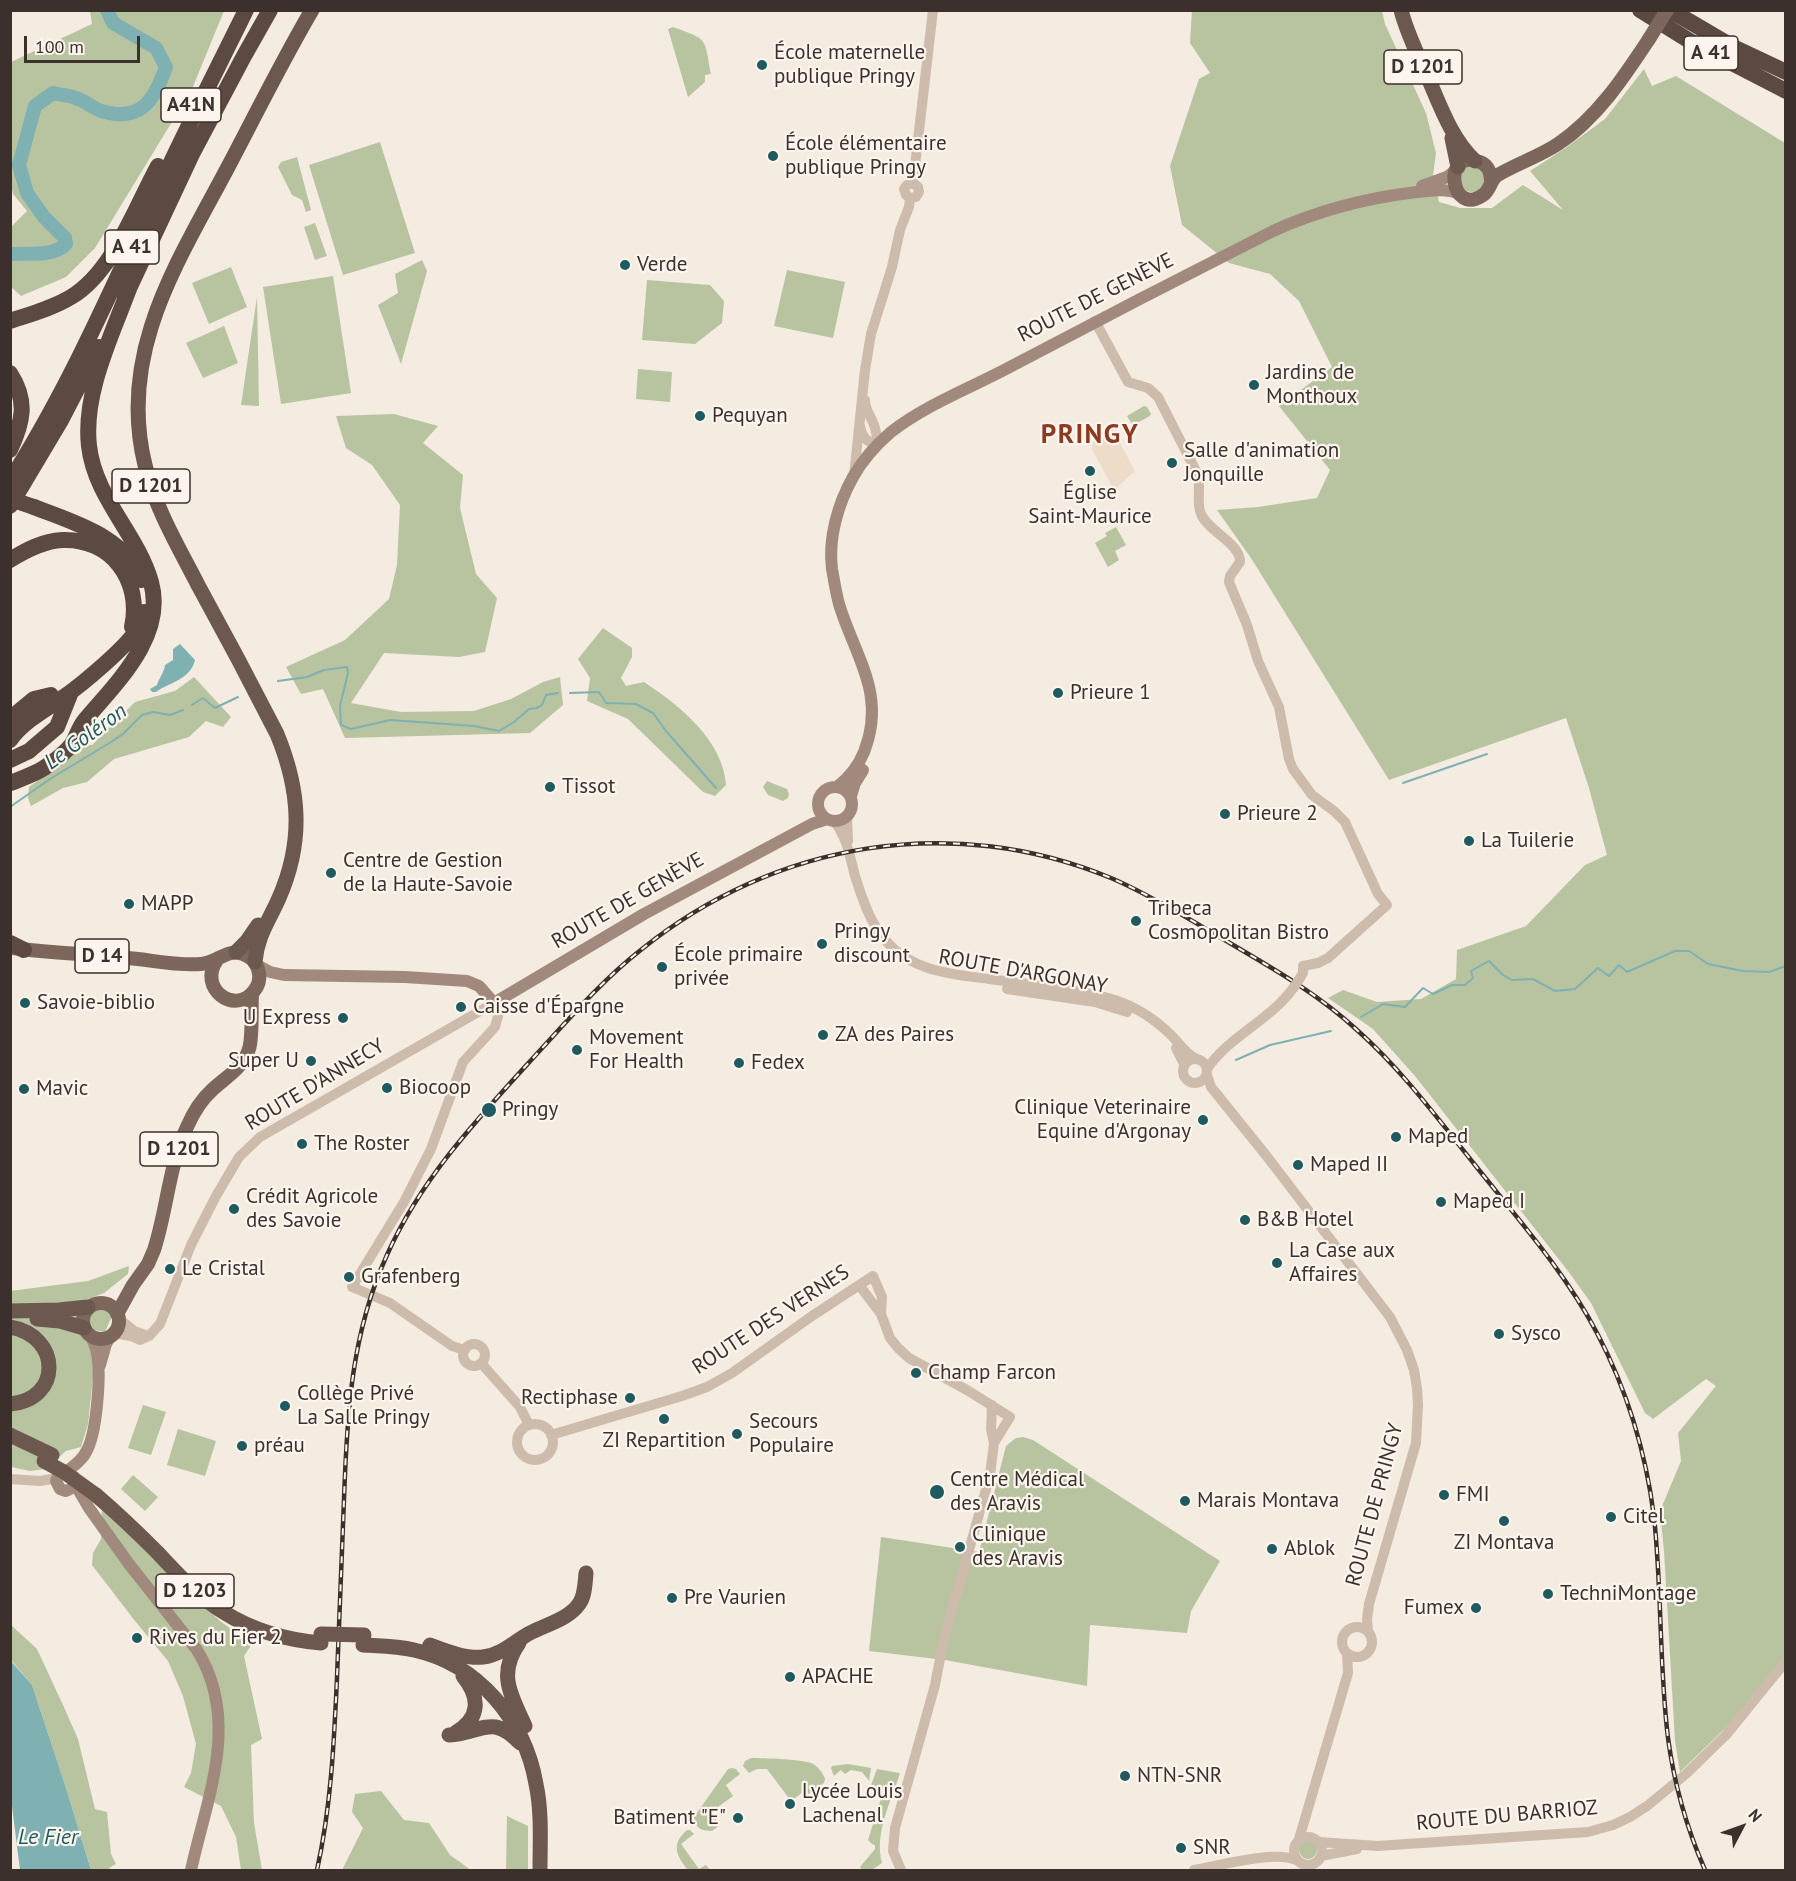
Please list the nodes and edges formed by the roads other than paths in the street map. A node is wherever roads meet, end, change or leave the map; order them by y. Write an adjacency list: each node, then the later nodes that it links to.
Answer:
1 (246, 10): 19 (highway, A41N); 28 (highway, A 41)
2 (270, 10): 18 (highway, A 41)
3 (304, 10): 52 (highway, D 1201)
4 (312, 10): 54 (highway, D 1201)
5 (933, 10): 21 (street)
6 (1401, 10): 12 (highway, D 1201)
7 (1640, 10): 10 (highway, A 41)
8 (1669, 10): 9 (highway, A 41); 11 (main road, bridge)
9 (1785, 72)
10 (1785, 91)
11 (1592, 114): 13 (main road); 15 (main road)
12 (1448, 124): 13 (highway, D 1201); 14 (highway, D 1201)
13 (1479, 162): 14 (main road); 15 (main road)
14 (1457, 168): 16 (main road); 17 (main road, ROUTE DE GENÈVE)
15 (1491, 181): 16 (main road)
16 (1458, 193): 17 (main road, ROUTE DE GENÈVE)
17 (1393, 195): 20 (main road, ROUTE DE GENÈVE)
18 (129, 289): 31 (highway, A 41); 34 (highway)
19 (10, 321)
20 (1095, 321): 23 (main road, ROUTE DE GENÈVE); 63 (street)
21 (865, 370): 24 (street); 25 (street)
22 (10, 373): 27 (highway)
23 (908, 421): 25 (street); 26 (main road, ROUTE DE GENÈVE)
24 (859, 422): 26 (street); 29 (street)
25 (874, 423): 26 (street)
26 (876, 446): 29 (main road, ROUTE DE GENÈVE)
27 (10, 450)
28 (10, 481)
29 (851, 481): 43 (main road, ROUTE DE GENÈVE); 44 (main road, ROUTE DE GENÈVE)
30 (10, 499): 32 (highway, bridge)
31 (10, 506)
32 (38, 509): 34 (highway); 35 (highway)
33 (10, 560): 35 (highway)
34 (149, 575): 42 (highway)
35 (128, 640): 36 (highway)
36 (62, 699): 37 (highway); 38 (highway); 39 (highway); 40 (highway); 41 (highway)
37 (10, 719)
38 (10, 730)
39 (10, 740)
40 (10, 745)
41 (11, 760)
42 (15, 780)
43 (837, 787): 44 (main road); 45 (main road, ROUTE DE GENÈVE)
44 (851, 796): 46 (main road, ROUTE DE GENÈVE)
45 (818, 806): 47 (main road); 48 (main road, ROUTE DE GENÈVE)
46 (847, 816): 47 (main road, ROUTE DE GENÈVE); 49 (street, ROUTE D'ARGONAY)
47 (831, 820): 48 (main road, ROUTE DE GENÈVE); 49 (street, ROUTE D'ARGONAY)
48 (785, 838): 60 (main road, ROUTE DE GENÈVE)
49 (848, 847): 50 (street, ROUTE D'ARGONAY)
50 (856, 877): 62 (street, ROUTE D'ARGONAY); 63 (street, ROUTE D'ARGONAY)
51 (15, 947): 55 (main road, D 14)
52 (236, 952): 53 (main road); 54 (main road)
53 (218, 960): 55 (main road, D 14); 57 (main road)
54 (256, 963): 56 (main road); 58 (main road)
55 (180, 965): 57 (main road, D 14)
56 (284, 975): 58 (main road); 60 (main road)
57 (212, 981): 59 (main road)
58 (255, 990): 59 (main road); 61 (main road, D 1201)
59 (231, 1000): 61 (main road)
60 (494, 1003): 77 (street, ROUTE D'ANNECY); 78 (street)
61 (250, 1028): 66 (main road, D 1201)
62 (1184, 1064): 63 (street); 64 (street, ROUTE D'ARGONAY)
63 (1202, 1065): 64 (street); 65 (street, ROUTE DE PRINGY)
64 (1198, 1083): 65 (street)
65 (1211, 1087): 93 (street, ROUTE DE PRINGY)
66 (133, 1285): 68 (main road, D 1201); 72 (main road, D 1201)
67 (859, 1285): 71 (street); 71 (street, ROUTE DES VERNES); 85 (street, ROUTE DES VERNES)
68 (105, 1303): 69 (main road); 72 (main road)
69 (88, 1308): 70 (highway); 75 (main road)
70 (10, 1311)
71 (881, 1314): 82 (street)
72 (118, 1316): 76 (main road); 77 (street)
73 (10, 1320): 75 (highway)
74 (10, 1327): 81 (highway)
75 (87, 1332): 76 (main road); 80 (main road)
76 (112, 1334): 77 (street); 80 (main road)
77 (149, 1336)
78 (465, 1350): 79 (street); 79 (street)
79 (481, 1363): 83 (street)
80 (99, 1372): 90 (main road)
81 (10, 1404)
82 (992, 1405): 86 (street); 86 (street)
83 (529, 1425): 85 (street); 85 (street)
84 (10, 1435): 88 (highway, D 1203)
85 (551, 1435)
86 (994, 1443): 117 (street)
87 (10, 1444): 88 (highway, D 1203)
88 (48, 1458): 91 (highway, D 1203, bridge)
89 (10, 1479): 90 (street)
90 (66, 1482): 91 (main road)
91 (95, 1496): 97 (highway, D 1203, bridge); 114 (main road)
92 (586, 1573): 96 (highway)
93 (1369, 1604): 94 (street, ROUTE DE PRINGY); 95 (street, ROUTE DE PRINGY)
94 (1356, 1627): 95 (street); 99 (street)
95 (1368, 1632): 100 (street)
96 (522, 1638): 98 (highway); 106 (highway)
97 (364, 1640): 98 (highway, D 1203); 102 (highway, D 1203)
98 (432, 1646): 106 (highway, D 1203)
99 (1347, 1653): 100 (street); 104 (street)
100 (1358, 1657): 104 (street)
101 (1785, 1661): 105 (street, ROUTE DU BARRIOZ)
102 (457, 1668): 106 (highway, D 1203); 106 (highway)
103 (1785, 1671): 105 (street, ROUTE DU BARRIOZ)
104 (1348, 1673): 107 (street)
105 (1765, 1689): 110 (street, ROUTE DU BARRIOZ)
106 (531, 1749): 115 (highway, D 1203); 116 (highway, D 1203)
107 (1310, 1803): 108 (street); 109 (street)
108 (1316, 1840): 109 (street); 110 (street, ROUTE DU BARRIOZ); 112 (street)
109 (1297, 1841): 111 (street); 113 (street)
110 (1378, 1846): 112 (street, ROUTE DU BARRIOZ)
111 (1264, 1857): 113 (street); 118 (street)
112 (1317, 1863): 113 (street)
113 (1301, 1865)
114 (190, 1870)
115 (540, 1870)
116 (549, 1870)
117 (901, 1870)
118 (1194, 1870)

